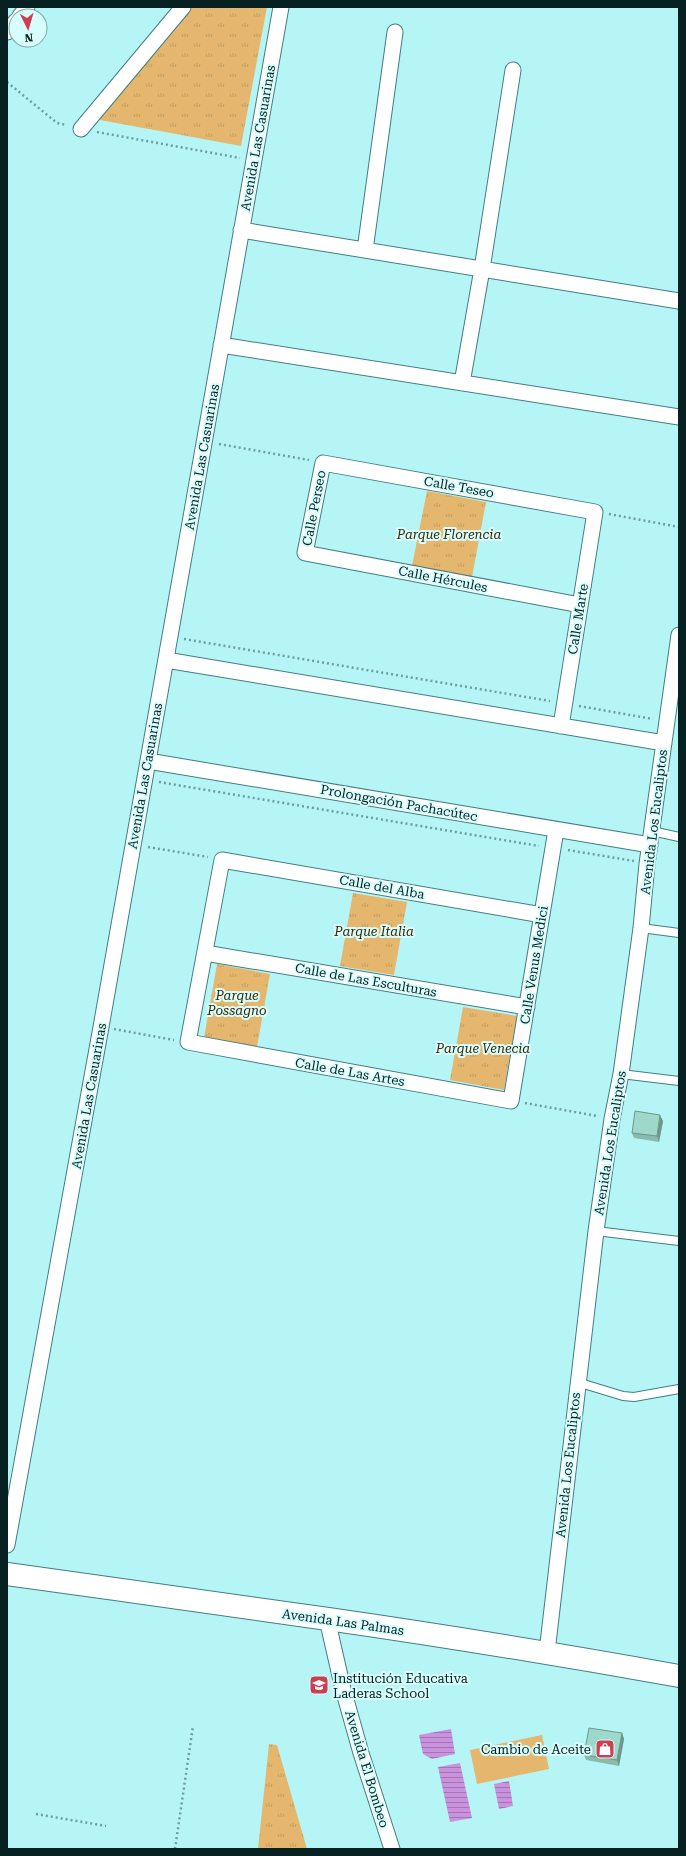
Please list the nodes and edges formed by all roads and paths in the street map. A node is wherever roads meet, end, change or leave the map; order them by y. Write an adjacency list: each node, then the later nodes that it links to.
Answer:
1 (183, 7): 6 (street)
2 (281, 7): 7 (street, Avenida Las Casuarinas)
3 (395, 32): 9 (street)
4 (512, 70): 10 (street)
5 (7, 82): 6 (path)
6 (81, 129): 7 (path)
7 (254, 161): 8 (street, Avenida Las Casuarinas)
8 (241, 230): 9 (street); 12 (street, Avenida Las Casuarinas)
9 (365, 250): 10 (street)
10 (482, 269): 11 (street); 13 (street)
11 (679, 301)
12 (221, 345): 13 (street); 15 (street, Avenida Las Casuarinas)
13 (462, 383): 14 (street)
14 (679, 417)
15 (204, 442): 16 (path); 22 (street, Avenida Las Casuarinas)
16 (323, 463): 17 (street, Calle Teseo); 19 (street, Calle Perseo)
17 (595, 512): 18 (path); 20 (street, Calle Marte)
18 (679, 527)
19 (305, 553): 20 (street, Calle Hércules)
20 (580, 605): 24 (street, Calle Marte)
21 (679, 635): 25 (street, Avenida Los Eucaliptos)
22 (170, 636): 23 (street, Avenida Las Casuarinas); 24 (path)
23 (166, 660): 26 (street); 28 (street, Avenida Las Casuarinas)
24 (564, 704): 25 (path); 26 (street, Calle Marte)
25 (667, 721): 27 (street, Avenida Los Eucaliptos)
26 (561, 726): 27 (street)
27 (664, 743): 32 (street, Avenida Los Eucaliptos)
28 (148, 761): 29 (street, Avenida Las Casuarinas); 30 (street, Prolongación Pachacútec)
29 (145, 779): 33 (street, Avenida Las Casuarinas); 34 (path)
30 (556, 830): 32 (street, Prolongación Pachacútec); 34 (street, Calle Venus Medici)
31 (679, 837): 32 (lane)
32 (651, 838): 36 (street, Avenida Los Eucaliptos)
33 (133, 844): 35 (path); 42 (street, Avenida Las Casuarinas)
34 (554, 848): 36 (path); 37 (street, Calle Venus Medici)
35 (222, 860): 37 (street, Calle del Alba); 40 (street)
36 (647, 864): 38 (street, Avenida Los Eucaliptos)
37 (542, 915): 41 (street, Calle Venus Medici)
38 (641, 928): 39 (lane); 44 (street, Avenida Los Eucaliptos)
39 (679, 933)
40 (205, 953): 41 (street, Calle de Las Esculturas); 43 (street)
41 (527, 1007): 46 (street, Calle Venus Medici)
42 (101, 1027): 43 (path); 52 (street, Avenida Las Casuarinas)
43 (188, 1042): 46 (street, Calle de Las Artes)
44 (621, 1074): 45 (lane); 47 (street, Avenida Los Eucaliptos)
45 (679, 1081)
46 (511, 1101): 47 (path)
47 (612, 1119): 48 (street, Avenida Los Eucaliptos)
48 (596, 1231): 49 (lane); 50 (street, Avenida Los Eucaliptos)
49 (679, 1241)
50 (577, 1382): 51 (lane); 55 (street, Avenida Los Eucaliptos)
51 (679, 1389)
52 (7, 1545)
53 (7, 1574): 54 (main road, Avenida Las Palmas)
54 (327, 1618): 55 (main road, Avenida Las Palmas); 61 (street, Avenida El Bombeo)
55 (547, 1652): 56 (main road, Avenida Las Palmas)
56 (679, 1676)
57 (193, 1726): 60 (path)
58 (36, 1814): 59 (path)
59 (106, 1826)
60 (175, 1849)
61 (392, 1849)

